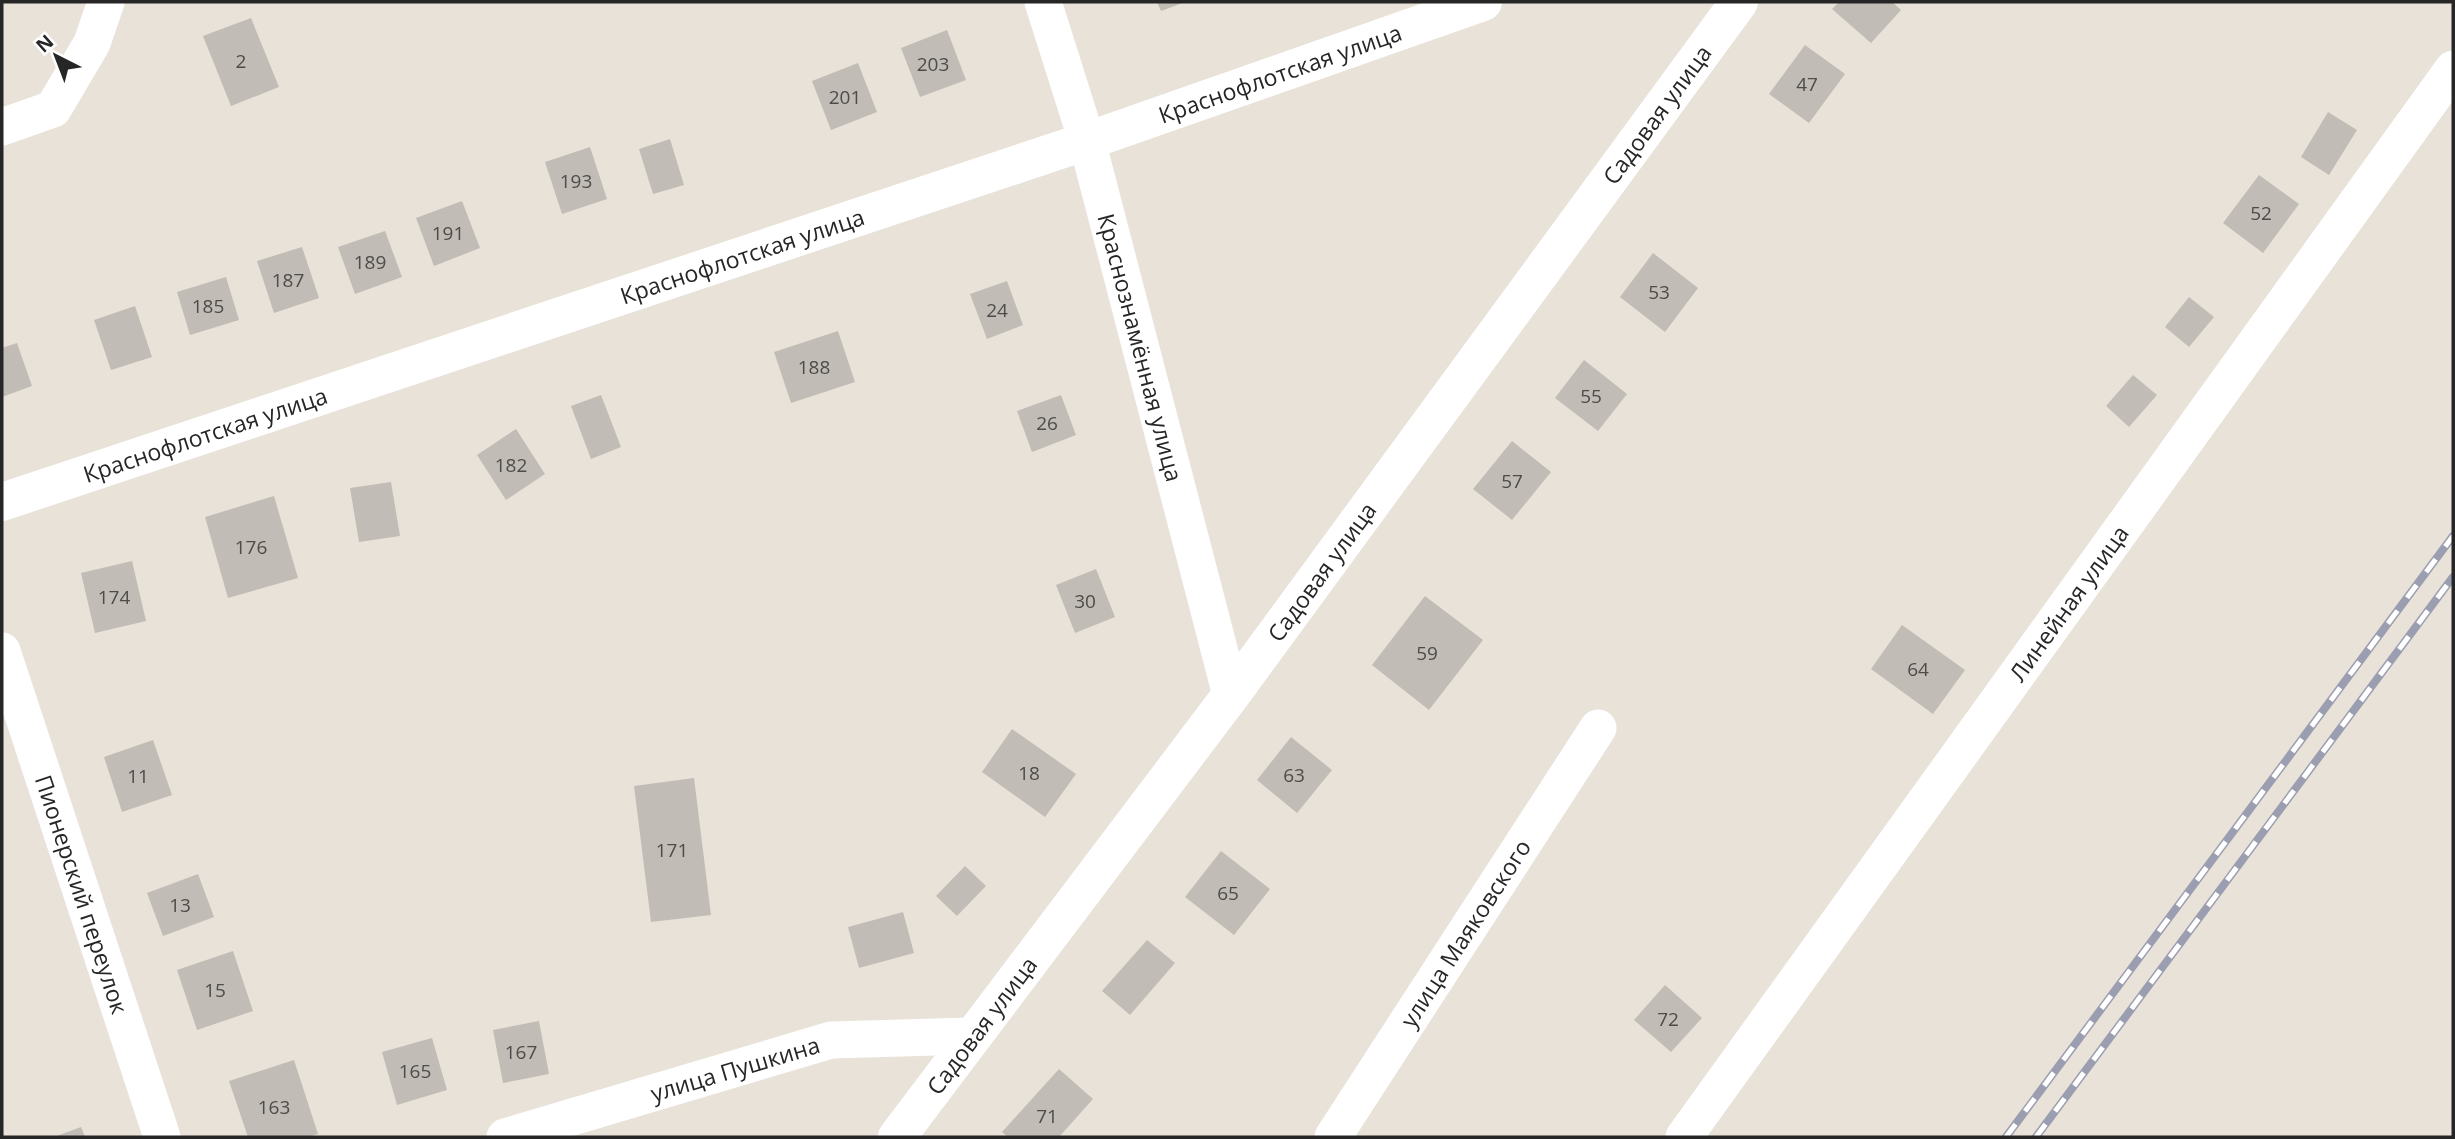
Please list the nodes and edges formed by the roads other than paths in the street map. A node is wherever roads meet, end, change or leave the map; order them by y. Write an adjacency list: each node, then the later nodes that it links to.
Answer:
1 (106, 2): 6 (street)
2 (1043, 2): 7 (street, Краснознамённая улица)
3 (1483, 2): 7 (street, Краснофлотская улица)
4 (1740, 2): 10 (street, Садовая улица)
5 (2453, 69): 17 (street, Линейная улица)
6 (2, 127)
7 (1087, 141): 8 (street, Краснофлотская улица); 10 (street, Краснознамённая улица)
8 (2, 502)
9 (2, 651): 13 (street, Пионерский переулок)
10 (1231, 695): 12 (street, Садовая улица)
11 (1598, 728): 16 (street, улица Маяковского)
12 (971, 1036): 14 (street, улица Пушкина); 15 (street, Садовая улица)
13 (162, 1137)
14 (505, 1137)
15 (897, 1137)
16 (1334, 1137)
17 (1684, 1137)

